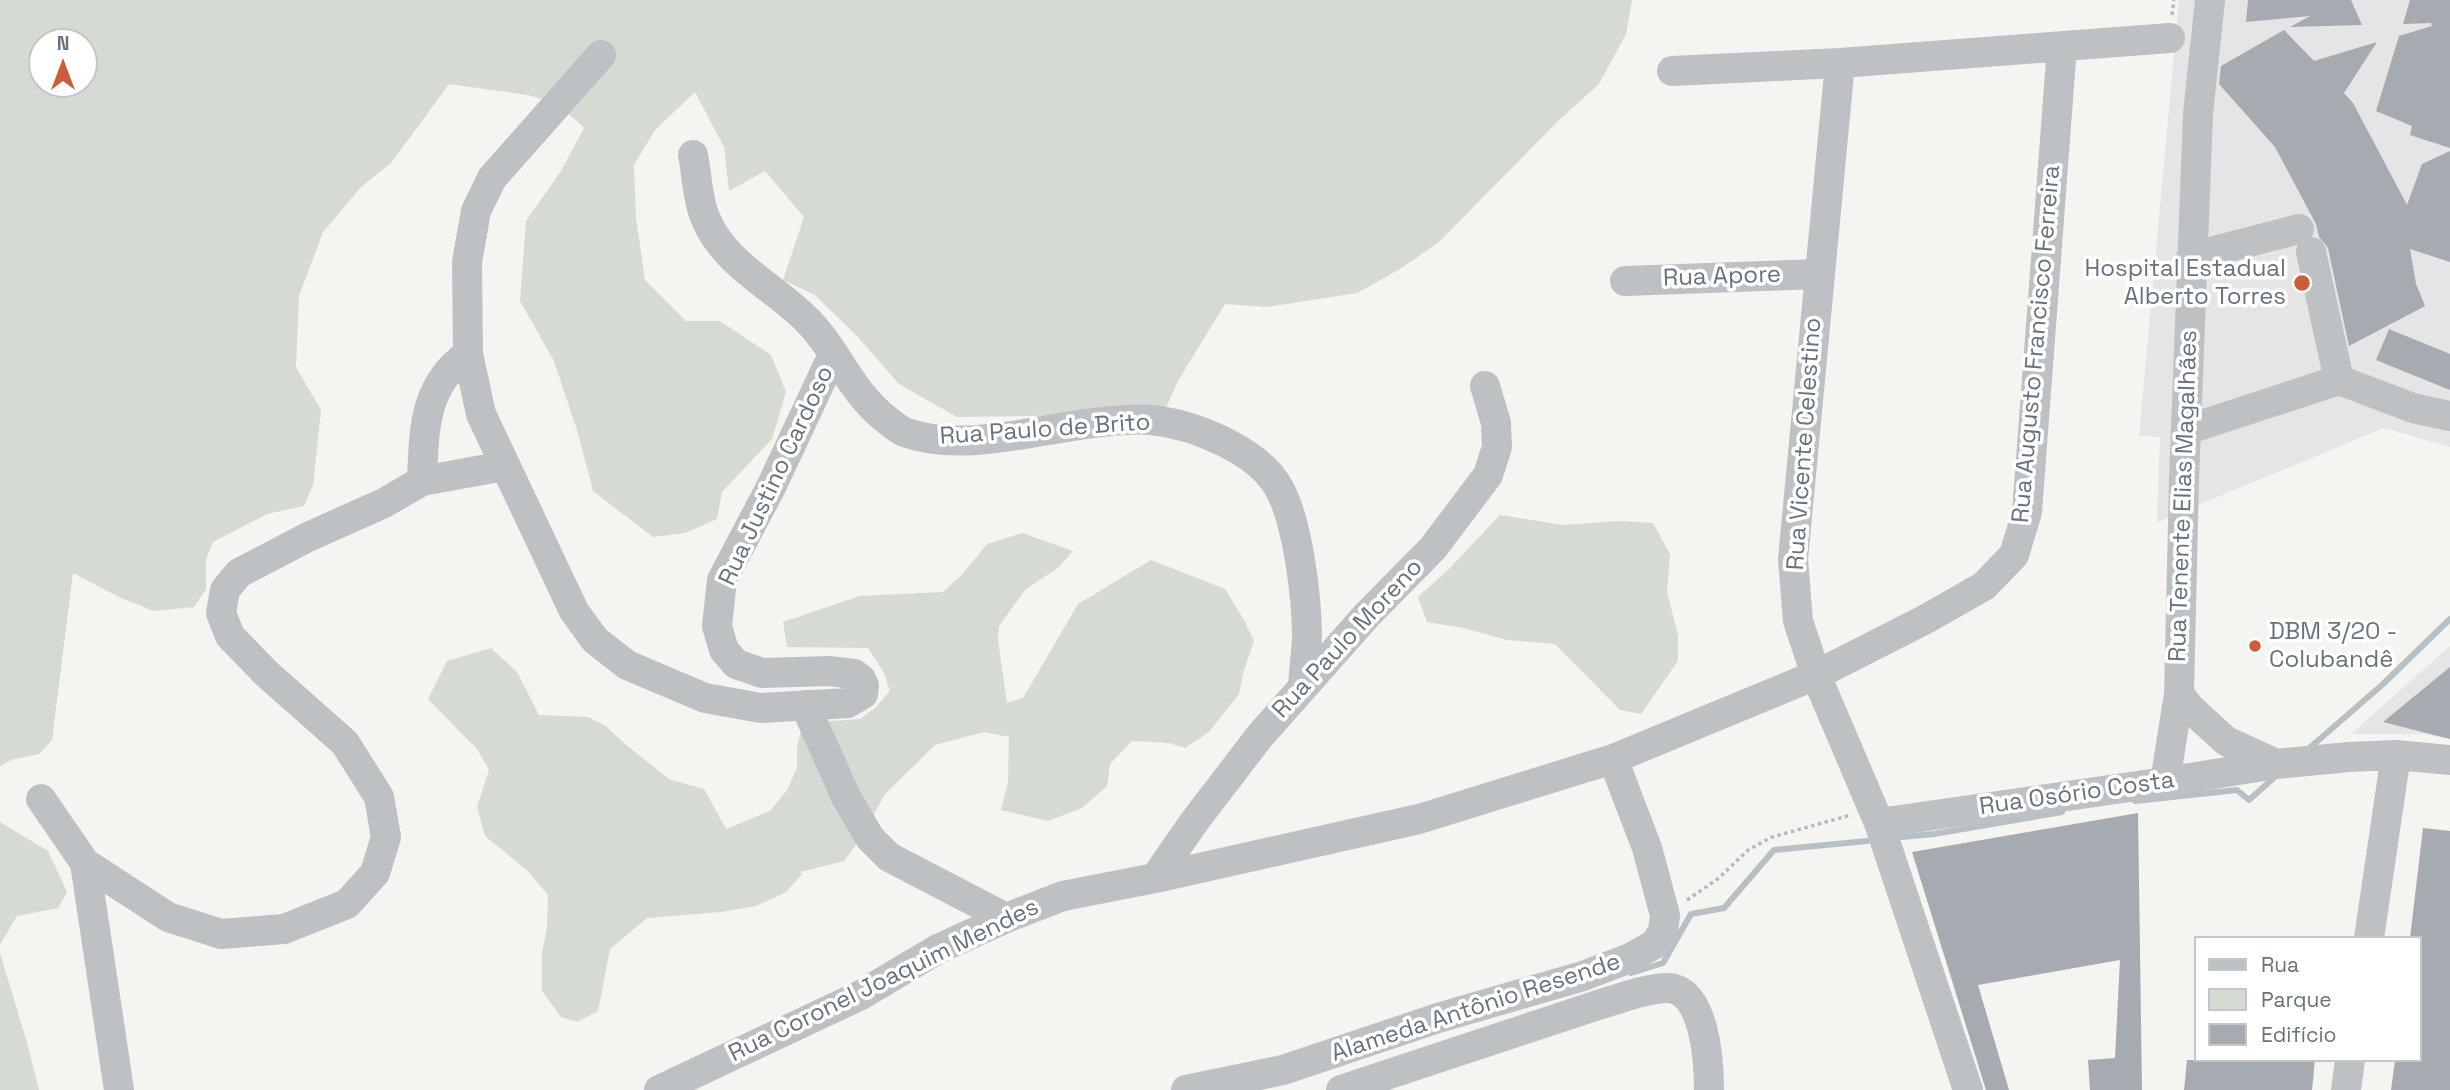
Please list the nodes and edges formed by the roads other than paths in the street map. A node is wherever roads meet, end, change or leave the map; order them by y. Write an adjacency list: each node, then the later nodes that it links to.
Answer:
1 (2210, 0): 8 (street, Rua Tenente Elias Magalhães)
2 (2170, 38): 3 (street)
3 (2062, 46): 5 (street); 19 (street, Rua Augusto Francisco Ferreira)
4 (601, 55): 11 (street)
5 (1839, 63): 6 (street); 9 (street, Rua Vicente Celestino)
6 (1672, 71)
7 (693, 155): 12 (street, Rua Paulo de Brito)
8 (2192, 257): 13 (street); 16 (street, Rua Tenente Elias Magalhães)
9 (1819, 274): 10 (street, Rua Apore); 19 (street, Rua Vicente Celestino)
10 (1625, 281)
11 (468, 354): 17 (street); 18 (street)
12 (833, 355): 20 (street, Rua Paulo de Brito); 22 (street, Rua Justino Cardoso)
13 (2339, 380): 15 (street); 16 (street)
14 (1485, 386): 20 (street, Rua Paulo Moreno)
15 (2450, 416)
16 (2186, 430): 21 (street, Rua Tenente Elias Magalhães)
17 (504, 466): 18 (street); 22 (street)
18 (422, 481): 30 (street)
19 (1816, 675): 24 (street, Rua Augusto Francisco Ferreira); 29 (street, Rua Vicente Celestino)
20 (1303, 686): 31 (street, Rua Paulo Moreno)
21 (2179, 694): 26 (street); 27 (street, Rua Tenente Elias Magalhães)
22 (805, 705): 32 (street)
23 (2396, 755): 25 (street, Rua Osório Costa); 26 (street, Rua Osório Costa); 33 (street)
24 (1613, 759): 31 (street, Rua Augusto Francisco Ferreira); 37 (street, Alameda Antônio Resende)
25 (2450, 761)
26 (2276, 764): 27 (street, Rua Osório Costa)
27 (2165, 782): 29 (street, Rua Osório Costa)
28 (41, 799): 30 (street)
29 (1876, 816): 40 (street, Rua Vicente Celestino)
30 (85, 863): 35 (street)
31 (1155, 878): 32 (street, Rua Coronel Joaquim Mendes)
32 (1006, 918): 36 (street, Rua Coronel Joaquim Mendes)
33 (2369, 936)
34 (2350, 1062): 41 (street)
35 (119, 1090)
36 (659, 1090)
37 (1186, 1090)
38 (1341, 1090): 39 (street, Alameda Antônio Resende)
39 (1709, 1090)
40 (1968, 1090)
41 (2346, 1090)

